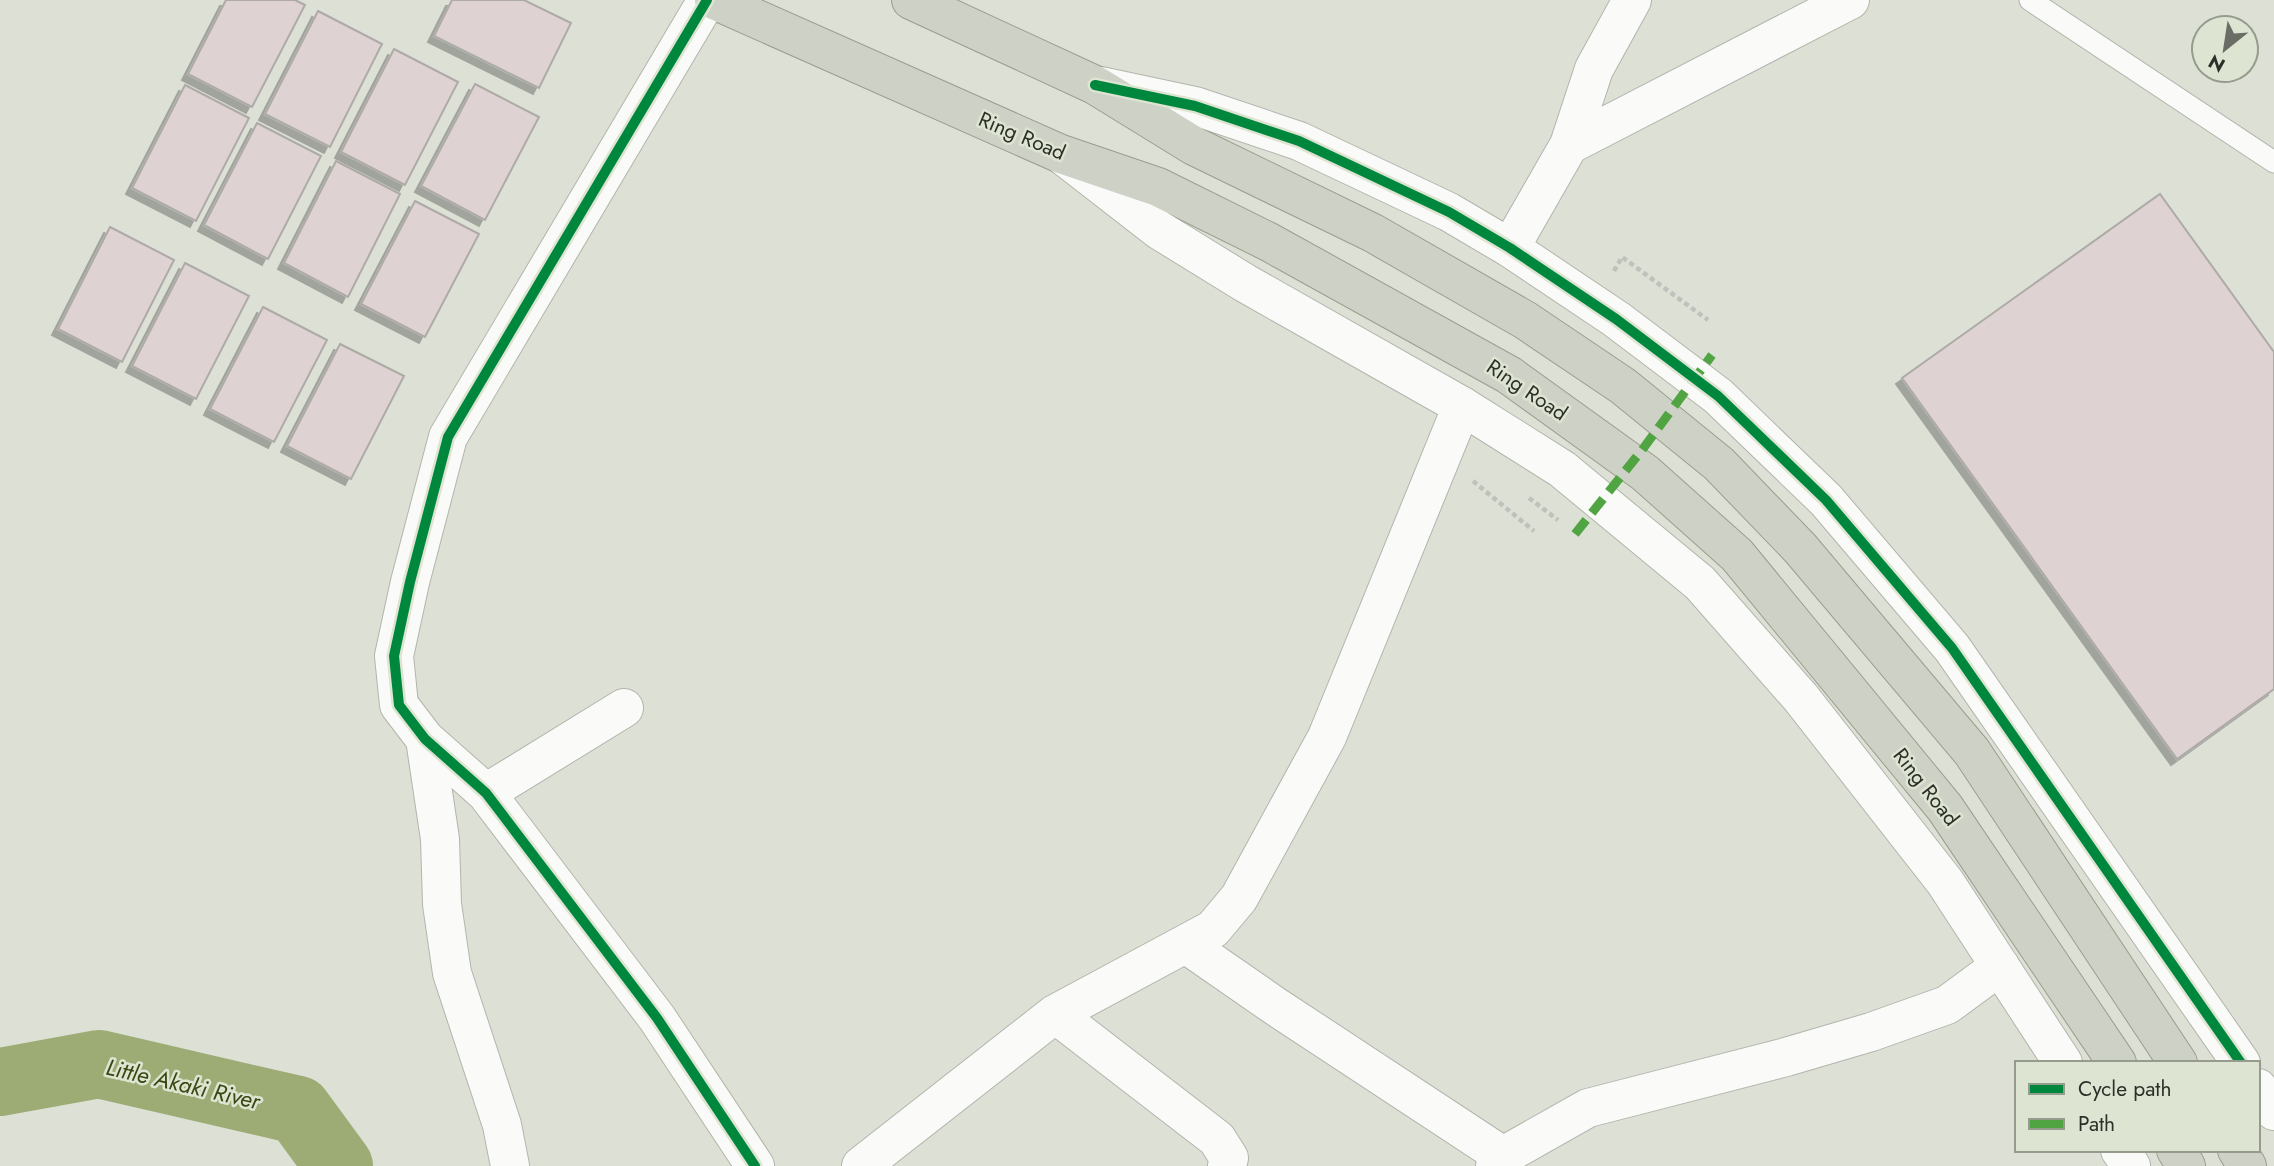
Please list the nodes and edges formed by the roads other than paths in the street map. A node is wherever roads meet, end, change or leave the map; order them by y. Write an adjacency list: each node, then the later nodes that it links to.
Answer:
1 (706, 0): 14 (street)
2 (715, 0): 9 (highway, Ring Road)
3 (911, 0): 7 (highway)
4 (1632, 0): 8 (street)
5 (1850, 0): 8 (street)
6 (2030, 0): 10 (lane)
7 (1095, 85): 11 (street); 21 (highway)
8 (1569, 145): 11 (street)
9 (1060, 154): 12 (street); 20 (highway, Ring Road)
10 (2274, 162)
11 (1510, 248): 22 (street)
12 (1462, 406): 16 (street); 17 (street)
13 (624, 708): 15 (street)
14 (425, 739): 15 (street); 26 (street)
15 (486, 793): 27 (street)
16 (1187, 945): 18 (street); 25 (street)
17 (2000, 966): 19 (street); 25 (street)
18 (1055, 1014): 28 (street); 29 (street)
19 (2062, 1061)
20 (2116, 1061)
21 (2177, 1061)
22 (2241, 1061)
23 (2260, 1091): 24 (street)
24 (2274, 1111)
25 (1499, 1161)
26 (510, 1166)
27 (755, 1166)
28 (861, 1166)
29 (1227, 1166)

